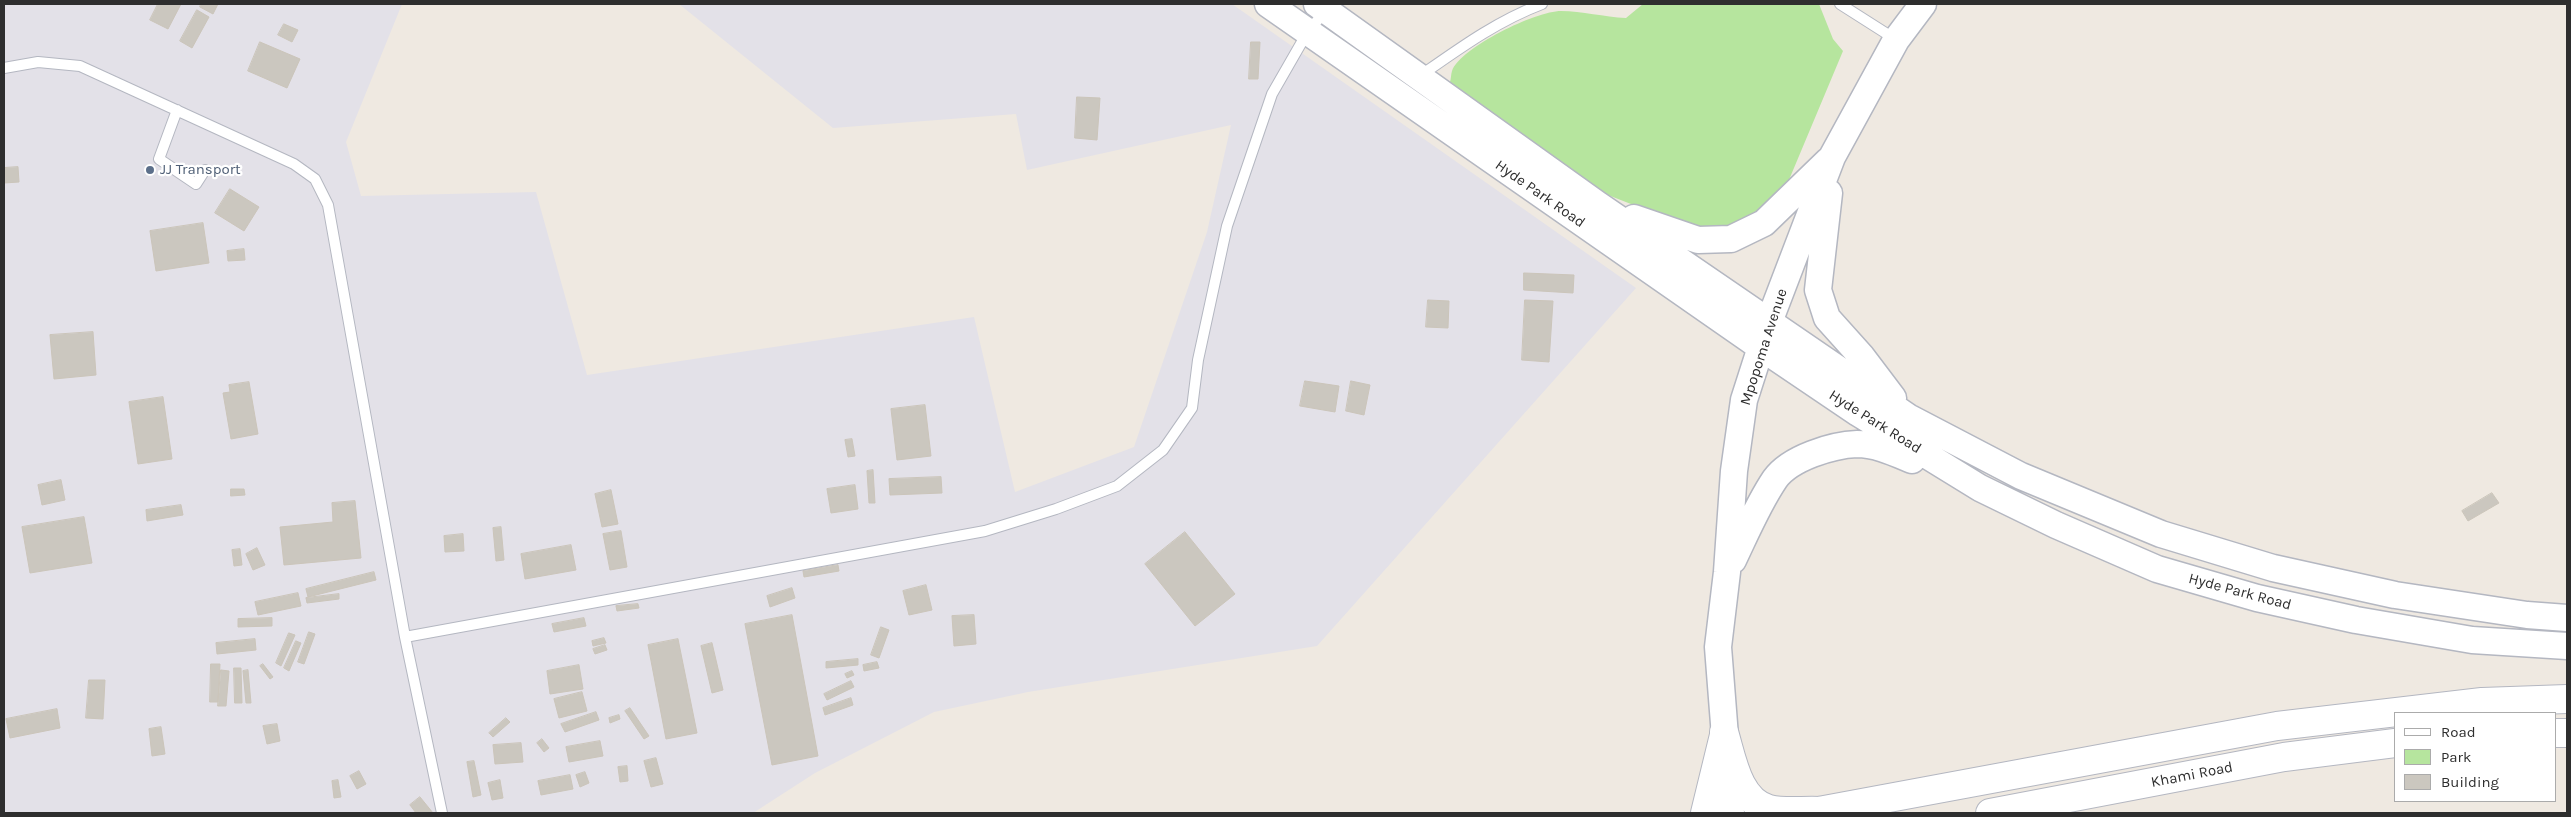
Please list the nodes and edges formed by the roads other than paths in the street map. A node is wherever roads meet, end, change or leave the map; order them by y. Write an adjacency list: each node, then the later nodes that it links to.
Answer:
1 (1268, 4): 6 (street, Hyde Park Road)
2 (1542, 4): 9 (lane)
3 (1840, 4): 7 (lane)
4 (1923, 4): 7 (street, Mpopoma Avenue)
5 (1321, 7): 6 (lane); 9 (street, Hyde Park Road)
6 (1307, 33): 15 (street, Hyde Park Road); 20 (lane)
7 (1896, 40): 11 (street, Mpopoma Avenue)
8 (4, 68): 10 (lane)
9 (1420, 76): 13 (street, Hyde Park Road)
10 (177, 110): 12 (lane); 20 (lane)
11 (1832, 157): 13 (street); 14 (street, Mpopoma Avenue); 16 (street)
12 (204, 170)
13 (1596, 204): 14 (street, Hyde Park Road)
14 (1769, 322): 15 (street, Mpopoma Avenue); 16 (street, Hyde Park Road)
15 (1762, 348): 17 (street, Hyde Park Road); 18 (street, Mpopoma Avenue)
16 (1908, 417): 19 (street, Hyde Park Road)
17 (1980, 488): 18 (street); 21 (street, Hyde Park Road)
18 (1727, 572): 25 (street, Mpopoma Avenue)
19 (2567, 618)
20 (405, 637): 28 (lane)
21 (2567, 646)
22 (2567, 699): 24 (main road)
23 (2394, 712): 27 (main road)
24 (2396, 712)
25 (1724, 732): 27 (main road); 29 (main road); 30 (street, Mpopoma Avenue)
26 (2394, 743): 31 (main road, Khami Road)
27 (1814, 812)
28 (442, 813)
29 (1705, 813)
30 (1731, 813)
31 (1990, 813)

